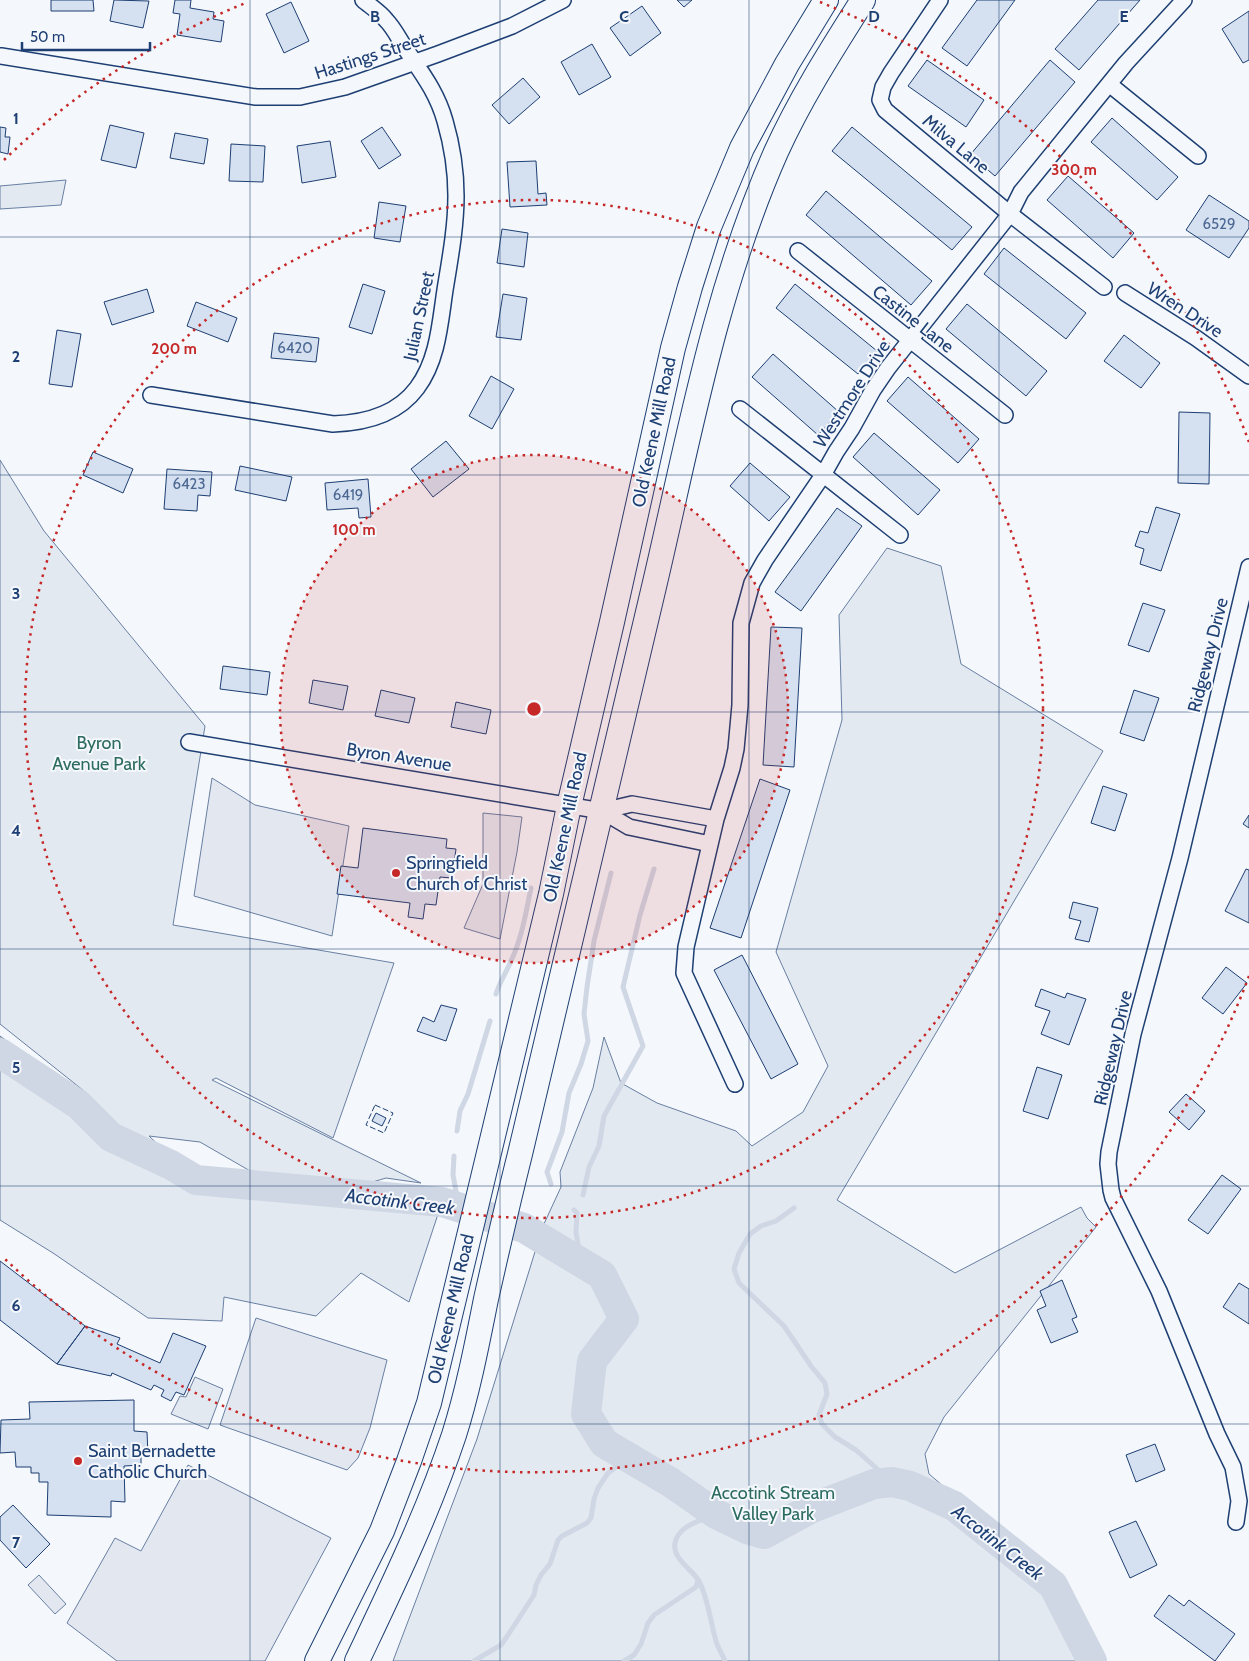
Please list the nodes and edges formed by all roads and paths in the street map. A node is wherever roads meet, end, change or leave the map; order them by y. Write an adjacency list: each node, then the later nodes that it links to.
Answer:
1 (363, 0): 8 (street, Julian Street)
2 (563, 0): 8 (street, Hastings Street)
3 (826, 0): 24 (main road, Old Keene Mill Road)
4 (863, 0): 25 (main road, Old Keene Mill Road)
5 (940, 0): 11 (street, Milva Lane)
6 (1184, 0): 9 (street, Westmore Drive)
7 (1, 56): 8 (street, Hastings Street)
8 (414, 62): 17 (street, Julian Street)
9 (1109, 84): 10 (street); 11 (street, Westmore Drive)
10 (1198, 156)
11 (1010, 214): 13 (street, Milva Lane); 15 (street, Westmore Drive)
12 (798, 251): 15 (street, Castine Lane)
13 (1104, 287)
14 (1125, 293): 16 (street, Wren Drive)
15 (910, 340): 19 (street, Castine Lane); 20 (street, Westmore Drive)
16 (1249, 376)
17 (151, 395)
18 (740, 409): 20 (street)
19 (1005, 415)
20 (823, 475): 21 (street); 26 (street, Westmore Drive)
21 (900, 535)
22 (1249, 567): 29 (street, Ridgeway Drive)
23 (189, 742): 24 (street, Byron Avenue)
24 (569, 806): 25 (street, Byron Avenue); 30 (main road, Old Keene Mill Road)
25 (602, 811): 26 (street); 27 (street); 31 (main road, Old Keene Mill Road)
26 (716, 819): 27 (street, Westmore Drive)
27 (710, 844): 28 (street, Westmore Drive)
28 (735, 1084)
29 (1236, 1522)
30 (317, 1661)
31 (357, 1661)

